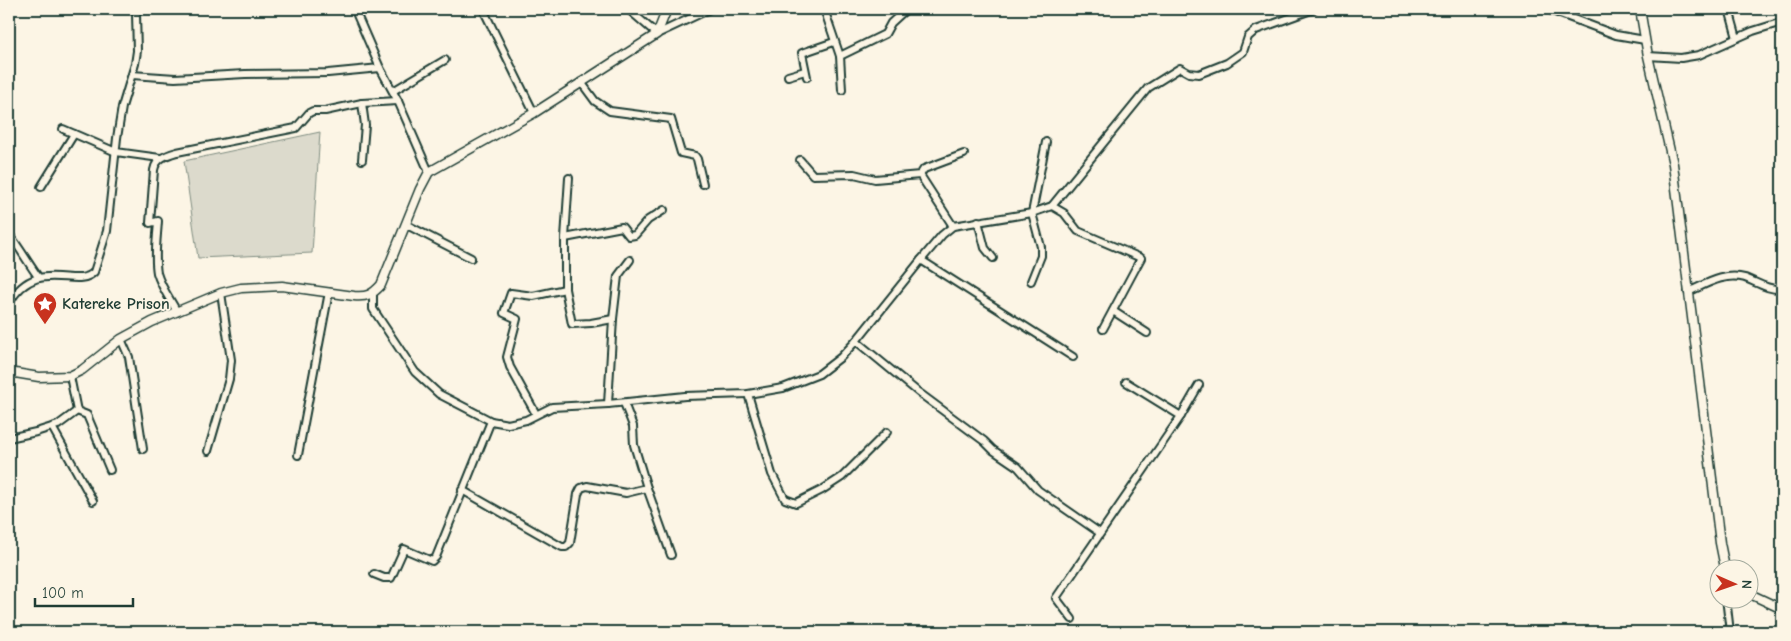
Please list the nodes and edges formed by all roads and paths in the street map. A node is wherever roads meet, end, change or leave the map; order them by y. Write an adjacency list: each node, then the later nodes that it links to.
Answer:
1 (139, 9): 22 (street)
2 (357, 9): 21 (street)
3 (483, 9): 29 (street)
4 (628, 9): 14 (street)
5 (667, 9): 14 (street)
6 (710, 9): 14 (street)
7 (824, 9): 17 (street)
8 (1314, 9): 43 (street)
9 (1547, 9): 16 (street)
10 (1640, 9): 16 (street)
11 (1729, 9): 15 (street)
12 (903, 12): 18 (street)
13 (1782, 22): 15 (street)
14 (657, 34): 24 (street)
15 (1736, 38): 19 (street)
16 (1645, 40): 19 (street)
17 (834, 42): 18 (street); 23 (street)
18 (840, 56): 25 (street)
19 (1648, 56): 60 (street)
20 (445, 60): 26 (street)
21 (380, 68): 22 (street); 26 (street)
22 (132, 75): 33 (street)
23 (788, 76)
24 (582, 82): 29 (street); 41 (street)
25 (842, 90)
26 (393, 91): 27 (street)
27 (398, 101): 28 (street); 38 (street)
28 (362, 103): 35 (street); 36 (street)
29 (534, 112): 38 (street)
30 (63, 129): 31 (street)
31 (74, 134): 33 (street); 42 (street)
32 (1046, 142): 45 (street)
33 (116, 152): 35 (street); 55 (street)
34 (964, 154): 39 (street)
35 (160, 158): 65 (street)
36 (362, 160)
37 (800, 160): 39 (street)
38 (429, 172): 47 (street)
39 (920, 175): 48 (street)
40 (569, 178): 50 (street)
41 (703, 184)
42 (41, 188)
43 (1052, 206): 45 (street); 64 (street)
44 (664, 210): 50 (street)
45 (1032, 213): 46 (street); 56 (street)
46 (978, 221): 48 (street); 52 (street)
47 (406, 224): 51 (street); 62 (street)
48 (953, 226): 54 (street)
49 (9, 234): 55 (street)
50 (565, 238): 57 (street)
51 (471, 258)
52 (993, 258)
53 (630, 260): 66 (street)
54 (921, 260): 70 (street); 71 (street)
55 (39, 278): 63 (street)
56 (1031, 281)
57 (565, 289): 66 (street); 80 (street)
58 (1782, 289): 60 (street)
59 (329, 292): 61 (street); 62 (street); 88 (street)
60 (1688, 292): 95 (street)
61 (222, 293): 65 (street); 87 (street)
62 (373, 294): 82 (street)
63 (9, 303)
64 (1113, 311): 67 (street); 68 (street)
65 (178, 312): 69 (street)
66 (613, 319): 78 (street)
67 (1104, 329)
68 (1147, 334)
69 (121, 339): 73 (street); 86 (street)
70 (856, 341): 76 (street); 93 (street)
71 (1073, 357)
72 (9, 372): 73 (street)
73 (70, 376): 79 (street)
74 (1126, 382): 81 (street)
75 (1199, 385): 81 (street)
76 (748, 394): 77 (street); 84 (street)
77 (624, 403): 78 (street); 90 (street)
78 (608, 404): 80 (street)
79 (77, 411): 83 (street); 89 (street)
80 (536, 414): 82 (street)
81 (1181, 416): 93 (street)
82 (491, 421): 91 (street)
83 (52, 427): 85 (street); 92 (street)
84 (887, 432)
85 (9, 438)
86 (143, 449)
87 (208, 451)
88 (298, 455)
89 (110, 470)
90 (647, 488): 91 (street); 94 (street)
91 (462, 490): 96 (street)
92 (93, 500)
93 (1100, 533): 100 (street)
94 (671, 555)
95 (1724, 558)
96 (374, 574)
97 (1758, 598): 99 (street)
98 (1727, 608): 101 (street)
99 (1782, 609)
100 (1072, 619)
101 (1730, 632)

